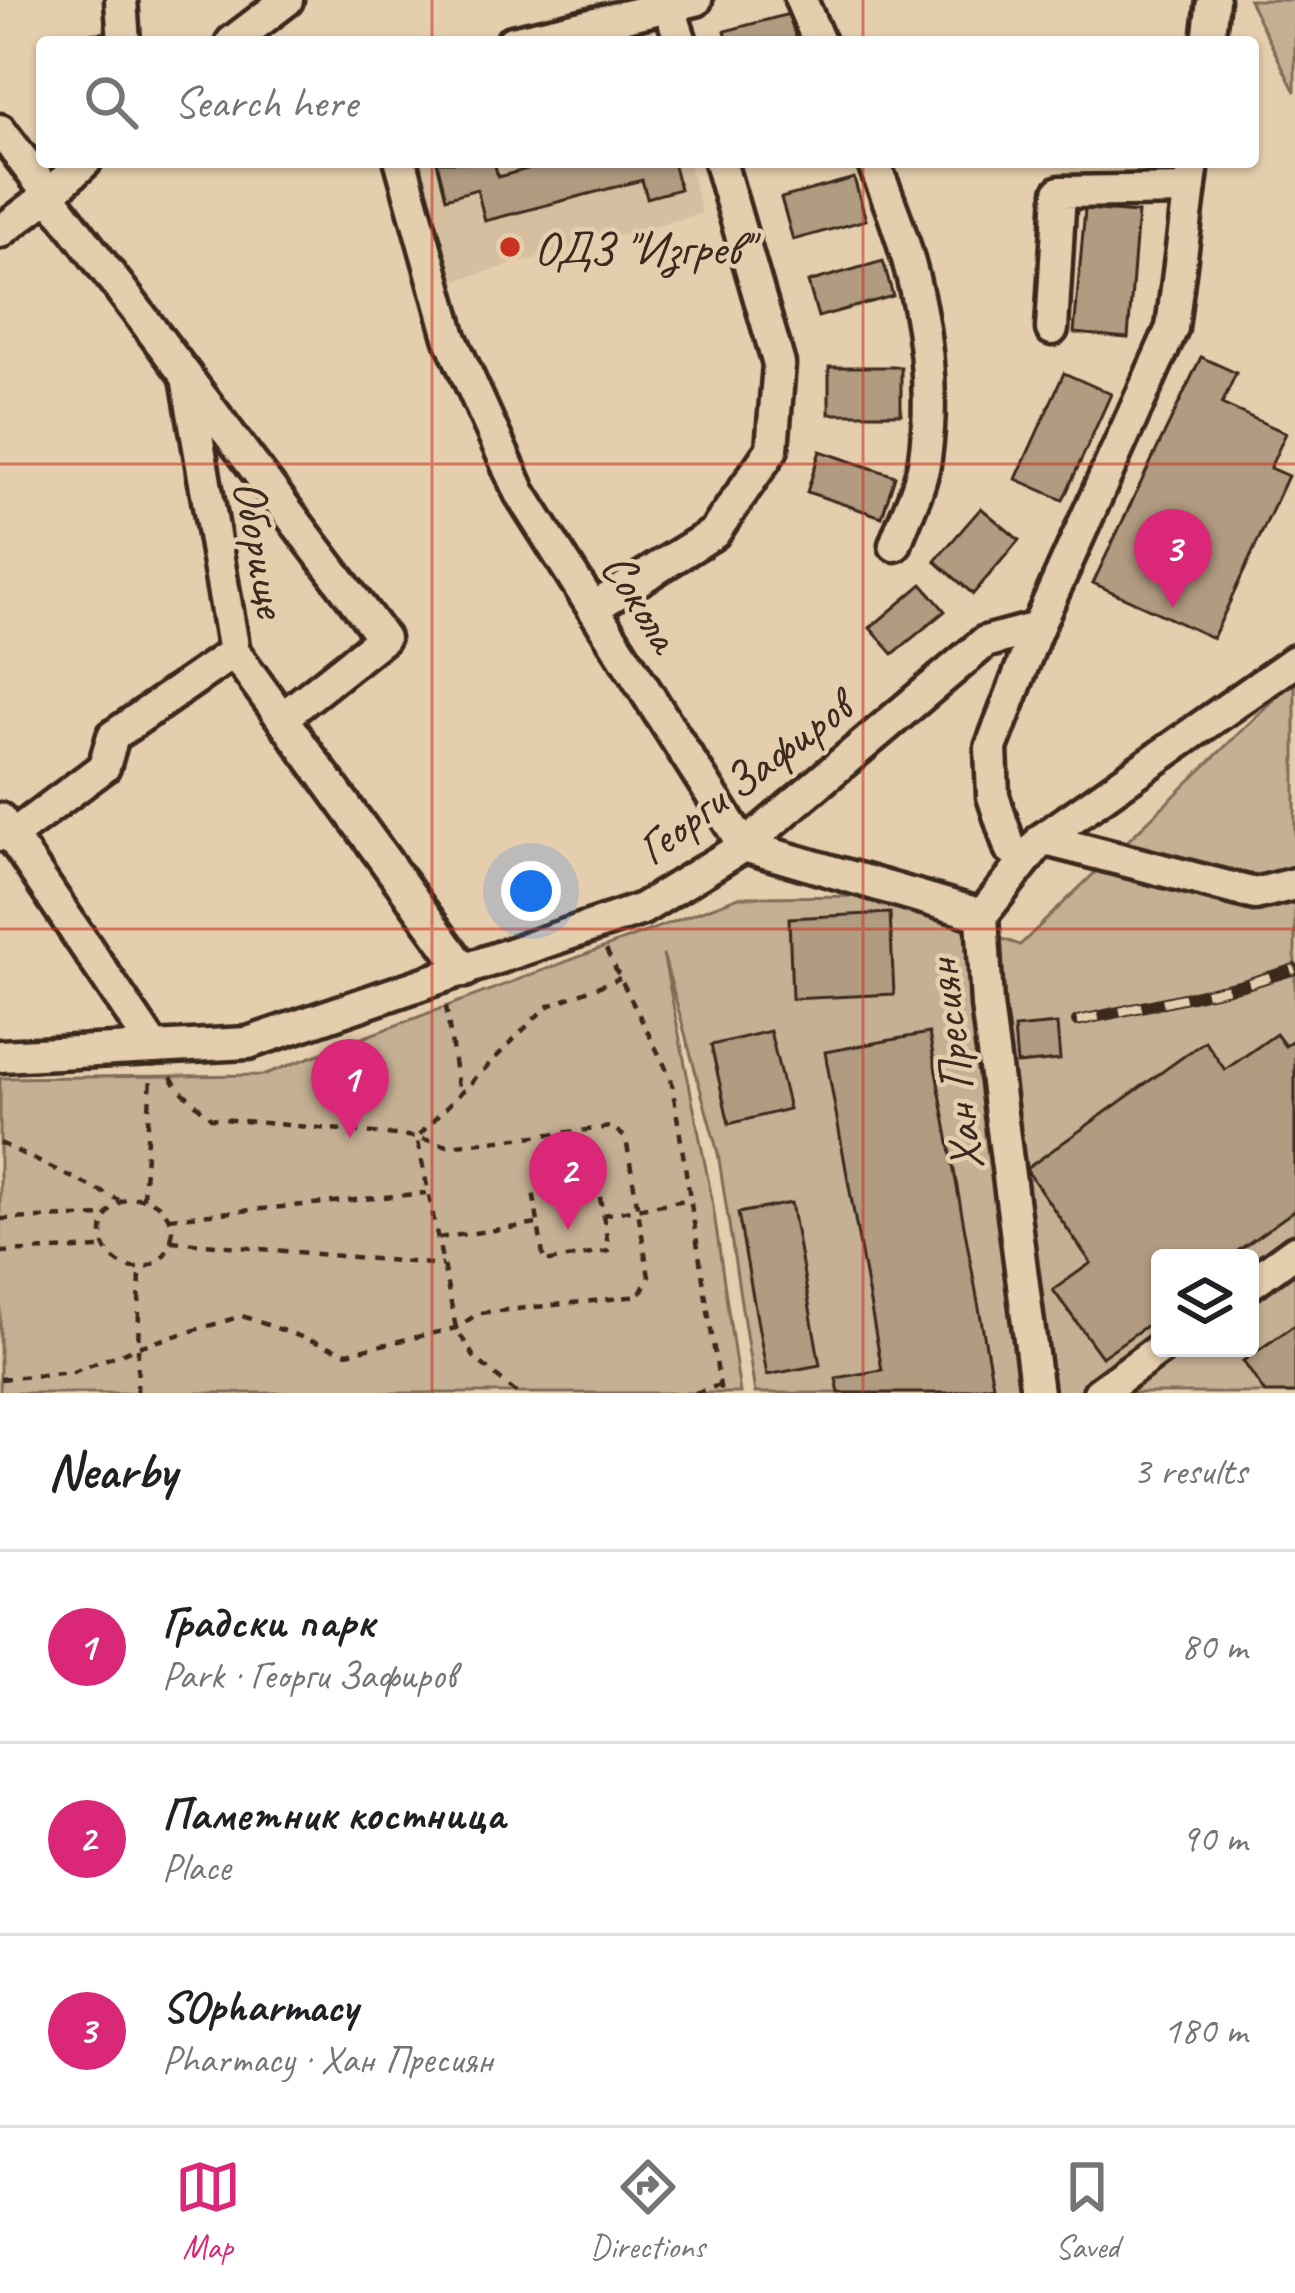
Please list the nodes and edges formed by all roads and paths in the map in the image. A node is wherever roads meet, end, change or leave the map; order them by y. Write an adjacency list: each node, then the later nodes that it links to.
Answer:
1 (122, 0): 6 (street)
2 (287, 0): 7 (street)
3 (801, 0): 10 (street)
4 (1213, 0): 11 (street)
5 (682, 3): 8 (street); 9 (street)
6 (124, 36)
7 (240, 36)
8 (538, 36)
9 (681, 36)
10 (816, 36)
11 (1209, 36)
12 (0, 130): 18 (street, Оборище)
13 (78, 168): 18 (street)
14 (403, 168): 23 (street, Сокола)
15 (722, 168): 23 (street)
16 (875, 168): 22 (street)
17 (1191, 176): 20 (street); 24 (street)
18 (49, 195): 19 (street); 21 (street, Оборище)
19 (0, 232)
20 (1052, 329)
21 (187, 377): 25 (street, Оборище); 27 (street)
22 (896, 545)
23 (593, 608): 29 (street, Сокола)
24 (1037, 628): 29 (street, Георги Зафиров); 30 (street)
25 (234, 652): 27 (street, Оборище); 28 (street)
26 (1295, 661): 30 (street, Хан Пресиян)
27 (282, 718): 34 (street, Оборище)
28 (4, 829): 36 (street)
29 (744, 846): 32 (street); 33 (street, Георги Зафиров)
30 (1034, 849): 31 (street); 32 (street, Хан Пресиян)
31 (1295, 884)
32 (982, 915): 67 (street, Хан Пресиян)
33 (594, 928): 34 (street, Георги Зафиров); 35 (path)
34 (454, 975): 36 (street, Георги Зафиров); 38 (path)
35 (620, 978): 38 (path); 43 (path)
36 (154, 1048): 37 (street, Георги Зафиров); 39 (path); 42 (path)
37 (0, 1056)
38 (459, 1095): 39 (path)
39 (417, 1136): 41 (path); 45 (path)
40 (0, 1143): 44 (path)
41 (429, 1193): 48 (path); 51 (path)
42 (143, 1198): 44 (path); 48 (path)
43 (690, 1199): 45 (path); 63 (path)
44 (121, 1201): 47 (path)
45 (639, 1208): 46 (path); 59 (path)
46 (603, 1215): 50 (path); 50 (path)
47 (105, 1216): 49 (path); 53 (path)
48 (169, 1218): 52 (path)
49 (0, 1219)
50 (538, 1224): 51 (path)
51 (438, 1238): 56 (path)
52 (171, 1241): 56 (path); 57 (path)
53 (105, 1248): 55 (path); 57 (path)
54 (1295, 1251): 58 (street)
55 (0, 1252)
56 (443, 1265): 59 (path)
57 (140, 1268): 60 (path)
58 (1259, 1277)
59 (456, 1328): 60 (path); 65 (path)
60 (138, 1347): 62 (path); 64 (path)
61 (1151, 1355): 68 (street)
62 (0, 1379)
63 (721, 1389): 66 (path)
64 (137, 1393)
65 (516, 1393)
66 (695, 1393)
67 (1037, 1393)
68 (1099, 1393)

